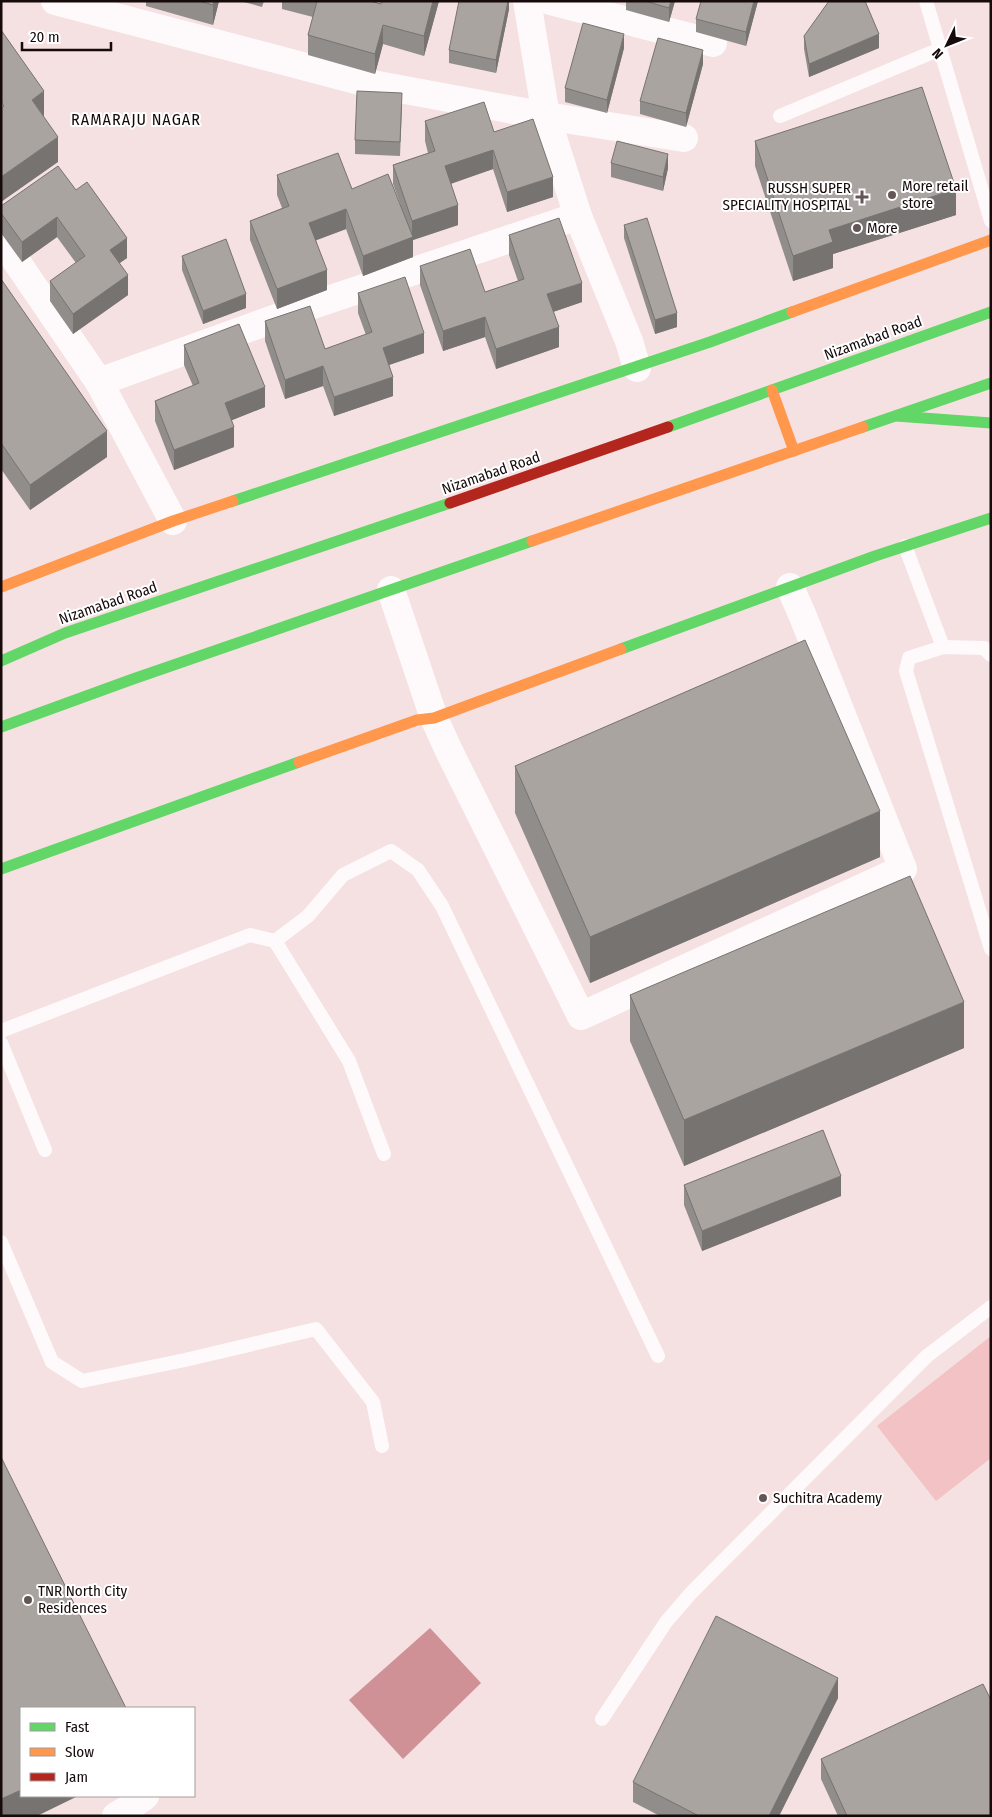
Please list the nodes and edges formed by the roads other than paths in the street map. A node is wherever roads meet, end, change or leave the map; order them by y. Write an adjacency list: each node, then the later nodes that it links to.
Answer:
1 (55, 1): 7 (street)
2 (527, 1): 7 (street)
3 (550, 1): 5 (street)
4 (926, 1): 6 (lane)
5 (713, 43)
6 (940, 49): 8 (lane); 11 (lane)
7 (546, 116): 9 (street); 10 (street)
8 (780, 116)
9 (684, 138)
10 (578, 216): 15 (street); 16 (street)
11 (991, 221)
12 (1, 239): 16 (street)
13 (991, 240): 15 (main road)
14 (991, 312): 18 (main road, Nizamabad Road)
15 (637, 368): 23 (main road)
16 (99, 382): 23 (street)
17 (991, 383): 19 (main road)
18 (772, 390): 21 (main road); 30 (main road, Nizamabad Road)
19 (896, 416): 20 (main road); 21 (main road)
20 (991, 423)
21 (794, 451): 27 (main road)
22 (991, 518): 24 (main road)
23 (173, 521): 25 (main road)
24 (905, 546): 26 (main road); 28 (lane)
25 (1, 587)
26 (790, 587): 31 (main road); 31 (street)
27 (391, 590): 31 (street); 32 (main road)
28 (943, 647): 29 (lane); 35 (lane)
29 (991, 655)
30 (1, 662)
31 (434, 718): 33 (main road)
32 (1, 727)
33 (1, 868)
34 (274, 941): 36 (lane); 39 (lane); 42 (lane)
35 (991, 949)
36 (1, 1031)
37 (1, 1043): 38 (lane)
38 (45, 1150)
39 (384, 1154)
40 (1, 1242): 43 (lane)
41 (991, 1307): 44 (lane)
42 (658, 1356)
43 (382, 1446)
44 (602, 1719)
45 (143, 1797): 46 (street)
46 (116, 1816)

